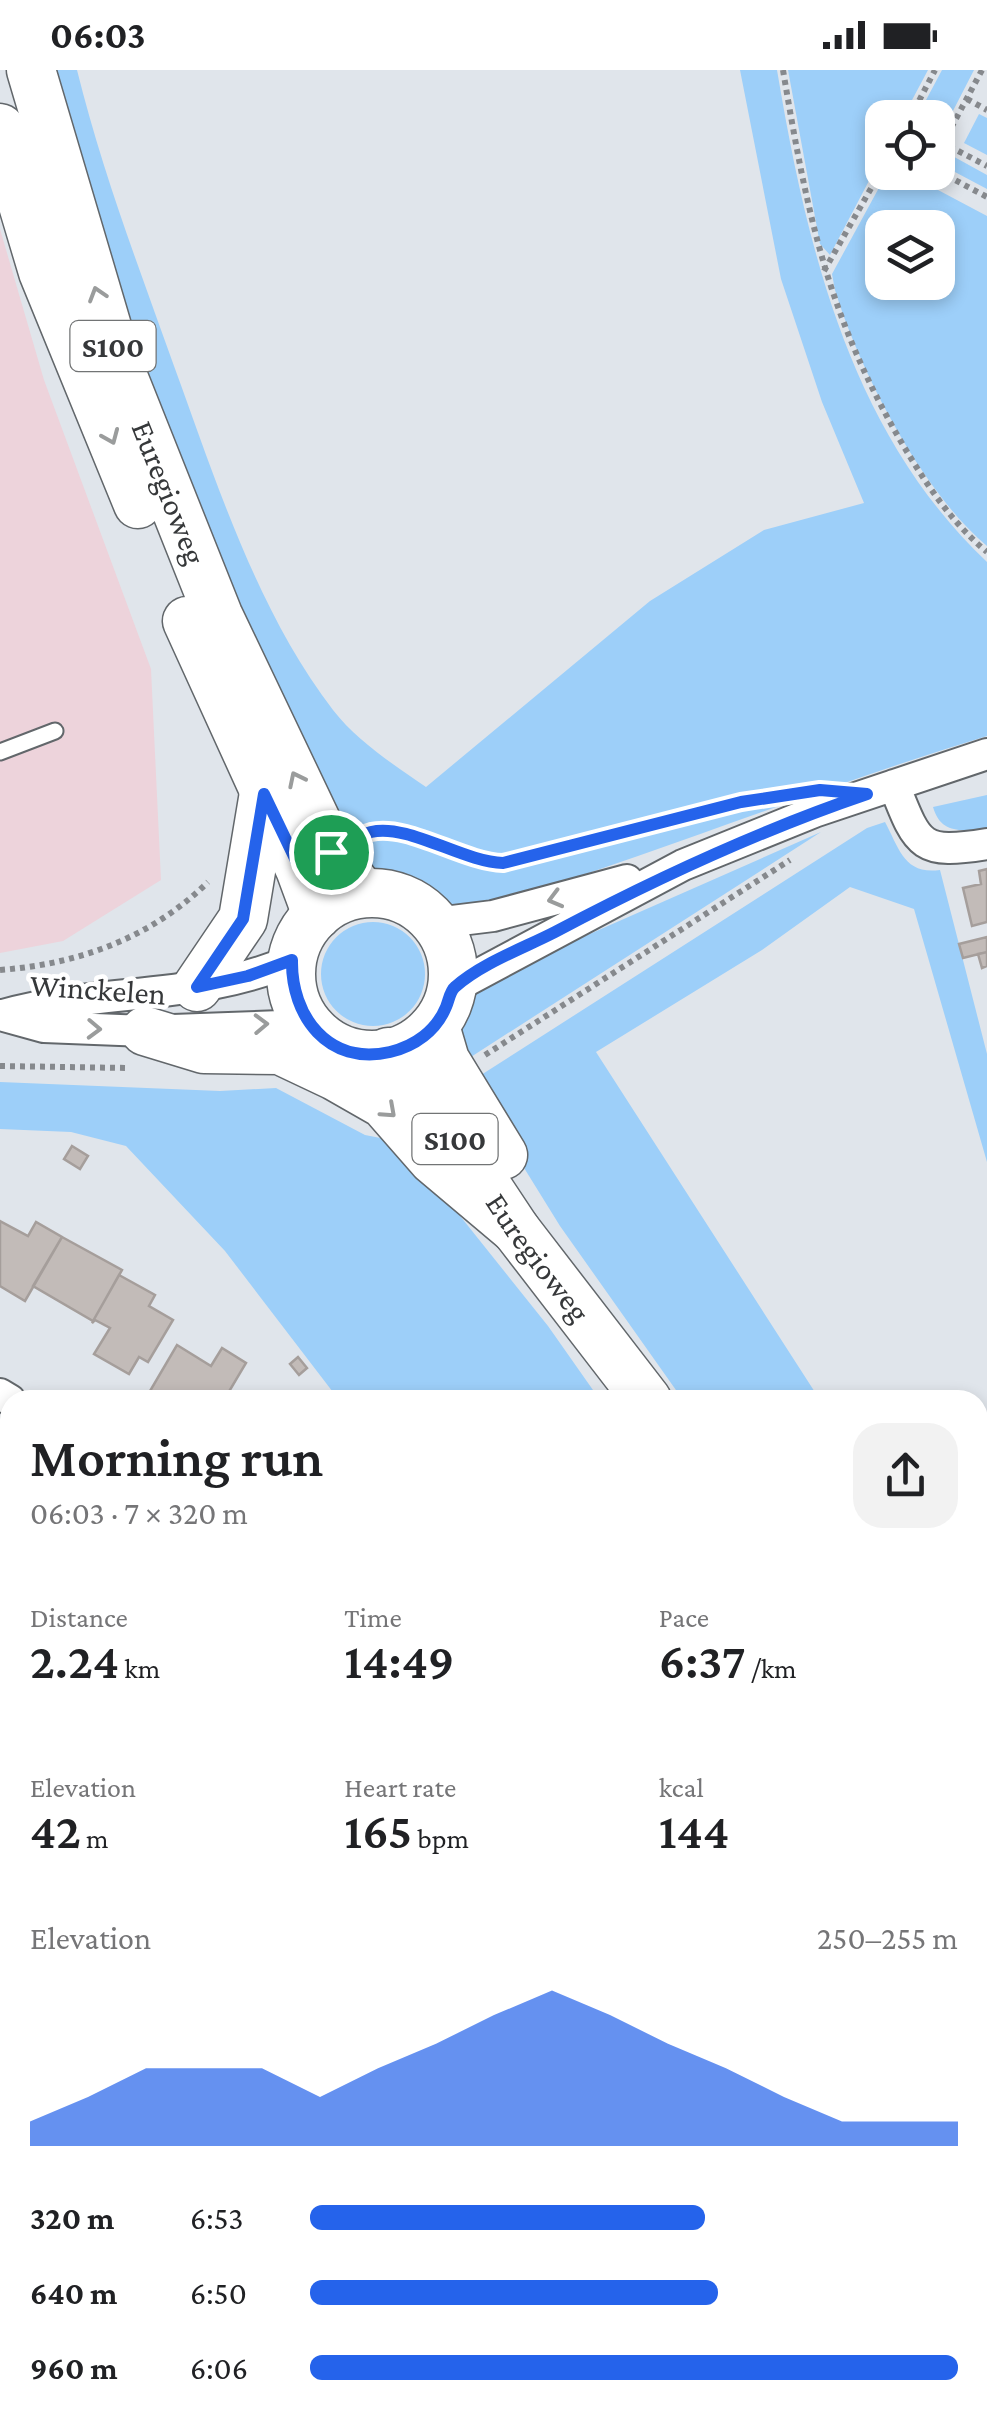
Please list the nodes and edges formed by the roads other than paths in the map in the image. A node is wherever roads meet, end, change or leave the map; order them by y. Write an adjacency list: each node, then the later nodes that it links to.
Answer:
1 (30, 70): 10 (main road, Euregioweg / S100, one-way to 1)
2 (0, 128): 7 (main road, Euregioweg / S100, one-way to 7)
3 (55, 731): 4 (lane)
4 (0, 752)
5 (987, 754): 6 (street)
6 (894, 786): 8 (street); 9 (street)
7 (264, 794): 11 (main road, Euregioweg / S100); 14 (main road)
8 (987, 844)
9 (683, 865): 12 (street, one-way to 12); 15 (street)
10 (362, 893): 11 (main road); 12 (main road)
11 (317, 915): 13 (main road)
12 (436, 923): 15 (main road)
13 (292, 960): 14 (street, Winckelen); 17 (main road)
14 (197, 987): 16 (street, Winckelen)
15 (444, 1007): 19 (main road); 21 (main road, Euregioweg / S100)
16 (2, 1015): 18 (street, Winckelen, one-way to 18)
17 (308, 1025): 18 (street, Winckelen, one-way to 17); 19 (main road)
18 (145, 1031): 20 (main road, one-way to 20)
19 (388, 1052): 20 (main road, Euregioweg / S100)
20 (516, 1230): 21 (main road, Euregioweg / S100)
21 (635, 1381)

